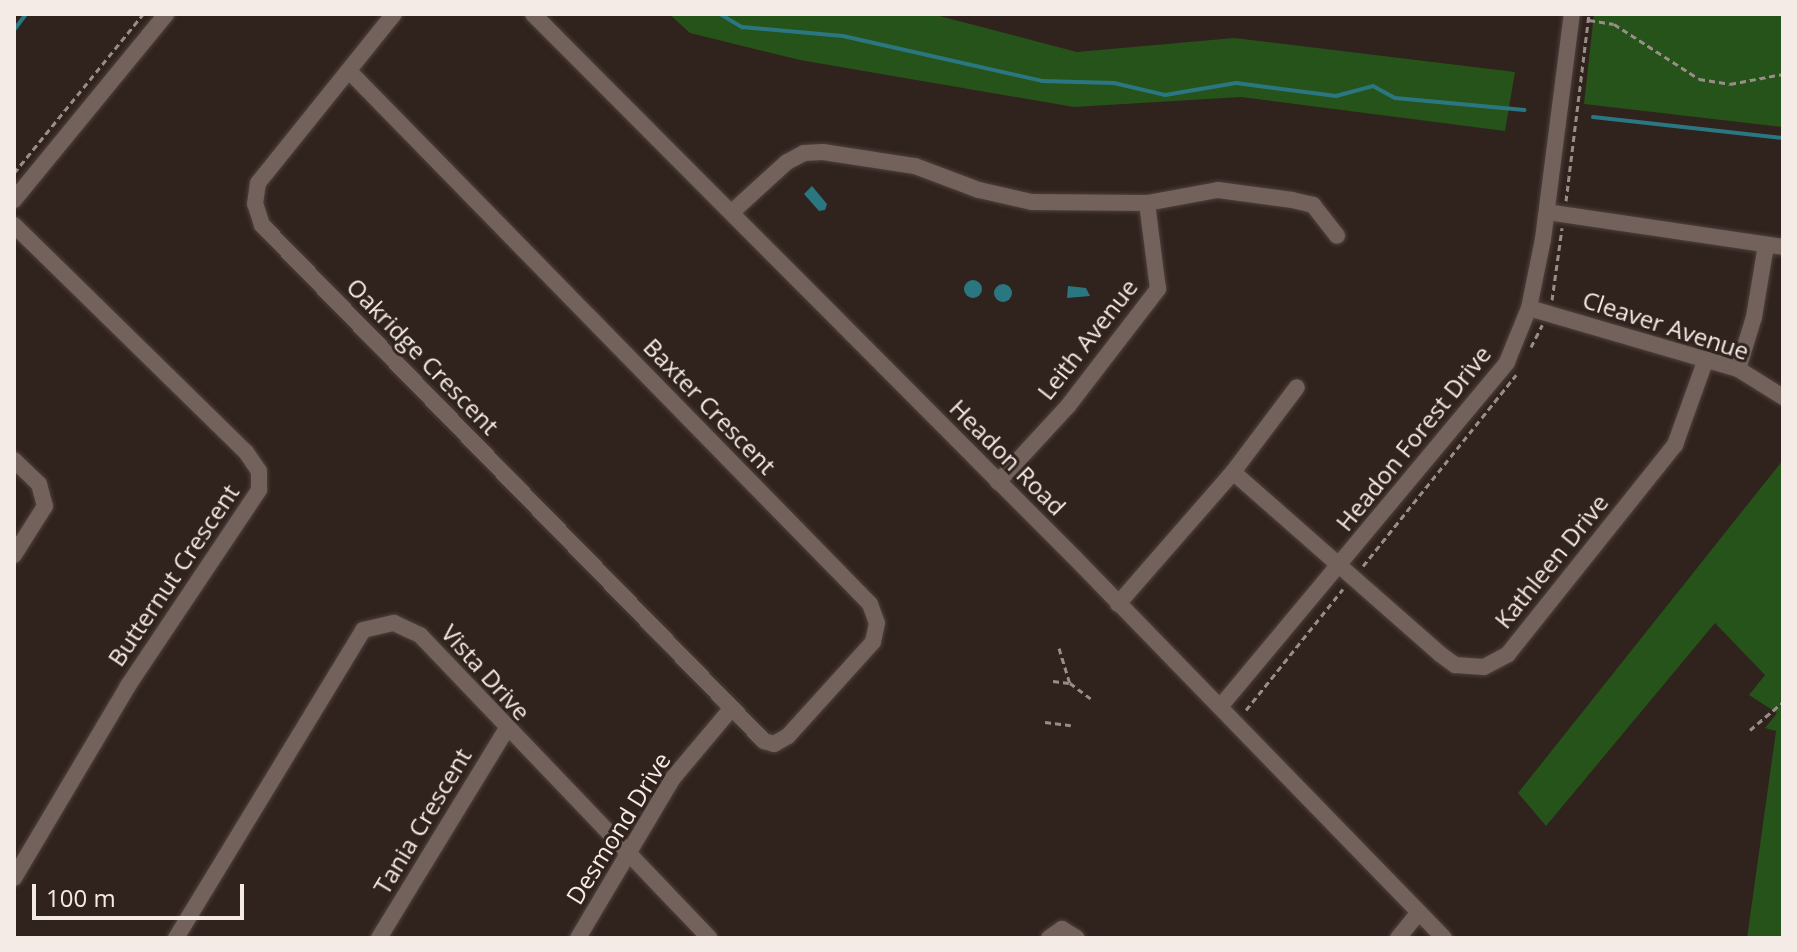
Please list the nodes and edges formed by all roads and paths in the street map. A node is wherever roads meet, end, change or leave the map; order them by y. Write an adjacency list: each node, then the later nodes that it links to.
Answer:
1 (143, 14): 8 (path)
2 (166, 14): 9 (street)
3 (394, 14): 6 (street, Oakridge Crescent)
4 (533, 14): 11 (street, Headon Road)
5 (1580, 16): 7 (path); 12 (street, Headon Forest Drive); 12 (path)
6 (349, 71): 36 (street, Oakridge Crescent); 36 (street, Baxter Crescent)
7 (1783, 74)
8 (14, 173)
9 (14, 200)
10 (1147, 203): 11 (street); 14 (street); 26 (street, Leith Avenue)
11 (732, 212): 26 (street, Headon Road)
12 (1555, 213): 15 (street); 16 (street, Headon Forest Drive); 17 (path)
13 (14, 225): 43 (street, Butternut Crescent)
14 (1337, 236)
15 (1775, 246): 21 (street)
16 (1529, 308): 17 (street, Cleaver Avenue); 28 (street, Headon Forest Drive)
17 (1548, 313): 18 (path); 19 (street, Cleaver Avenue)
18 (1528, 353)
19 (1706, 359): 21 (street, Cleaver Avenue); 28 (street, Kathleen Drive)
20 (1521, 366): 28 (path)
21 (1738, 369): 23 (street, Cleaver Avenue)
22 (1297, 387): 25 (street)
23 (1783, 397)
24 (14, 460): 27 (street)
25 (1233, 472): 28 (street, Kathleen Drive); 29 (street)
26 (998, 482): 29 (street, Headon Road)
27 (14, 555)
28 (1345, 573): 35 (street, Headon Forest Drive); 37 (path)
29 (1118, 604): 35 (street, Headon Road)
30 (1059, 648): 32 (path)
31 (1053, 681): 32 (path)
32 (1070, 683): 33 (path)
33 (1091, 699)
34 (1783, 702): 41 (path)
35 (1220, 707): 44 (street, Headon Road)
36 (731, 709): 42 (street, Desmond Drive)
37 (1246, 710)
38 (1045, 722): 39 (path)
39 (1071, 725)
40 (506, 730): 42 (street, Vista Drive); 45 (street, Vista Drive); 46 (street, Tania Crescent)
41 (1750, 730)
42 (628, 857): 47 (street, Desmond Drive); 48 (street, Vista Drive)
43 (14, 878)
44 (1419, 912): 51 (street); 52 (street, Headon Road)
45 (176, 938)
46 (379, 938)
47 (578, 938)
48 (710, 938)
49 (1049, 938): 50 (street)
50 (1077, 938)
51 (1398, 938)
52 (1444, 938)

